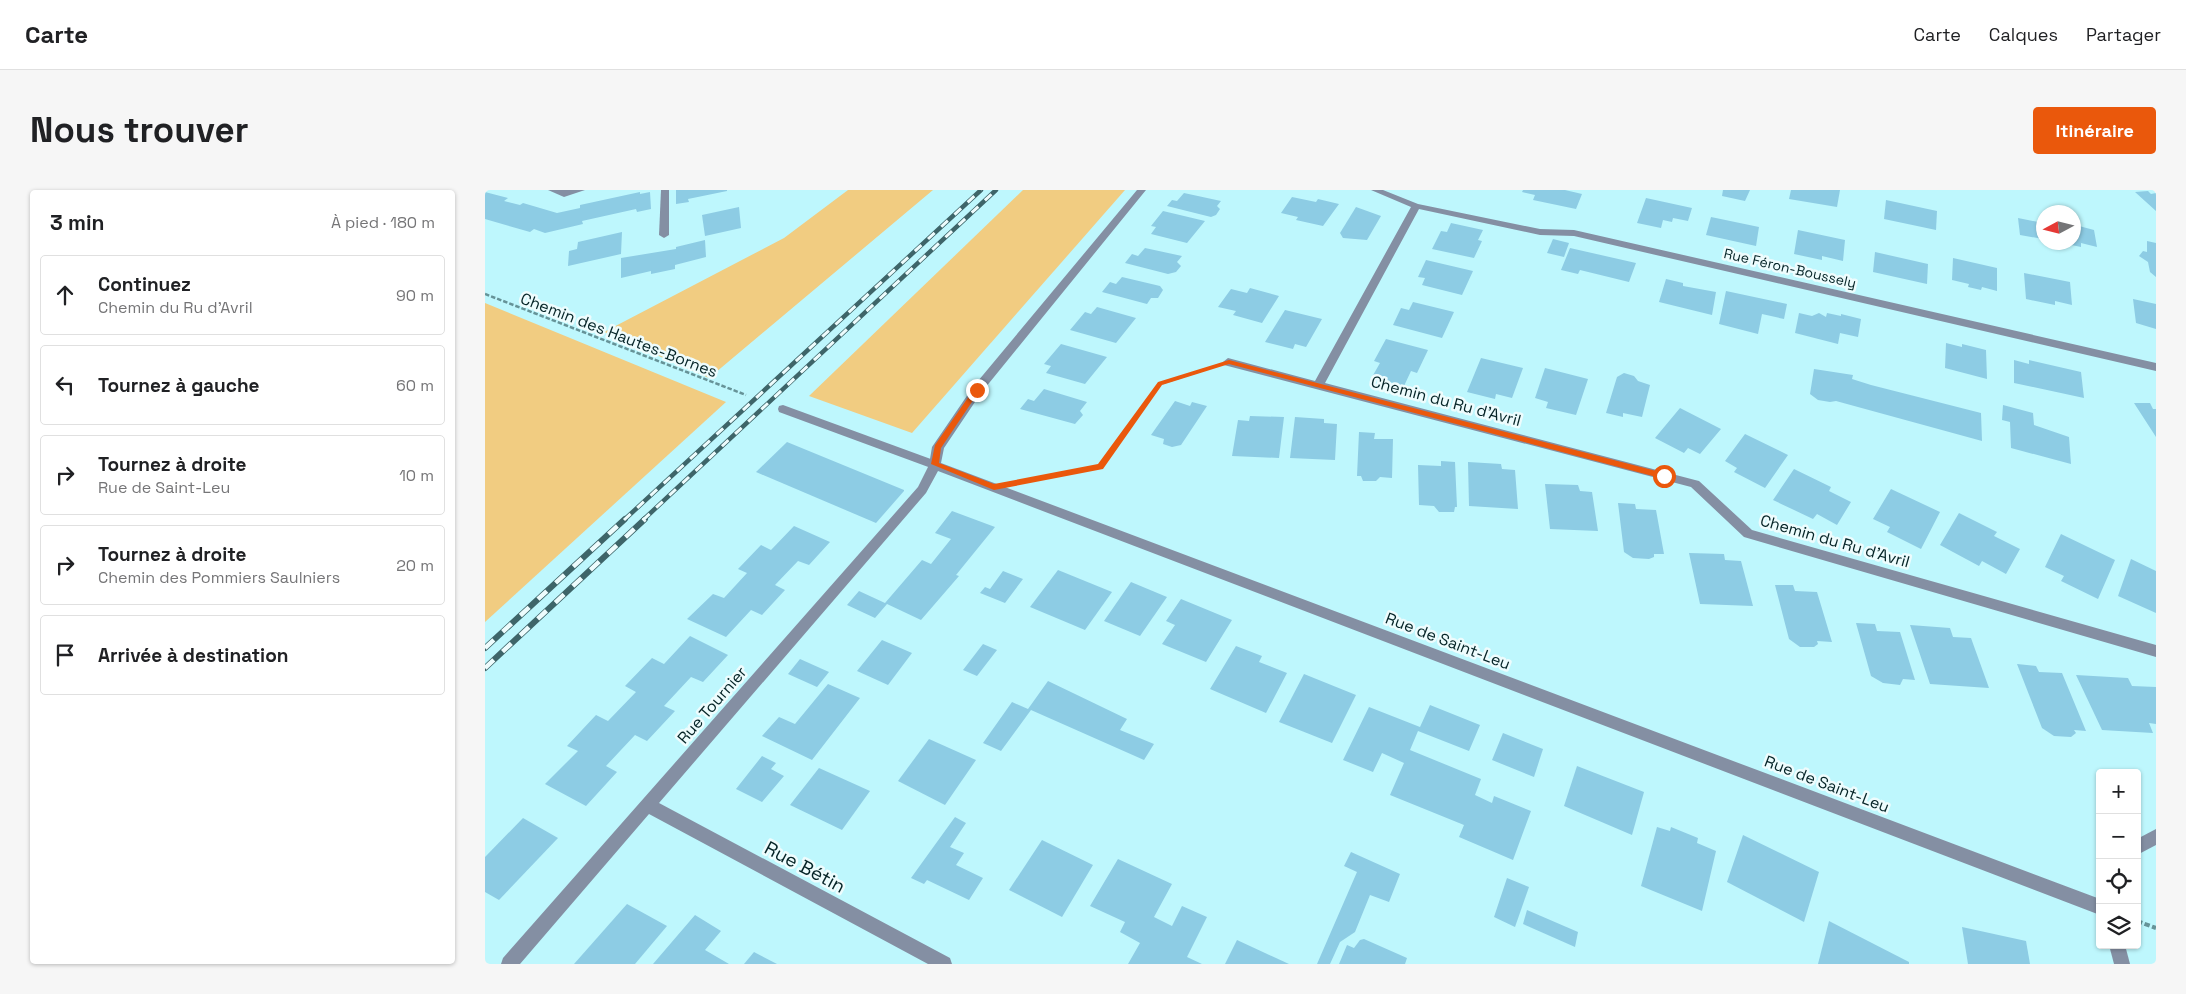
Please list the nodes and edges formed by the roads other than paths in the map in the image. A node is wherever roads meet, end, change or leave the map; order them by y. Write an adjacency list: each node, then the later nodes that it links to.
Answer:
1 (552, 190): 2 (street)
2 (581, 190)
3 (665, 190): 7 (street)
4 (1142, 190): 12 (street, Rue Tournier)
5 (1380, 190): 6 (street)
6 (1416, 206): 9 (street, Rue Féron-Boussely); 10 (street)
7 (664, 235)
8 (1229, 362): 10 (street, Chemin du Ru d'Avril)
9 (2156, 367)
10 (1318, 386): 13 (street, Chemin du Ru d'Avril)
11 (783, 409): 12 (street, Rue de Saint-Leu)
12 (935, 464): 14 (street, Rue Tournier); 17 (street, Rue de Saint-Leu)
13 (2156, 651)
14 (648, 805): 19 (street, Rue Tournier); 20 (street, Rue Bétin)
15 (2156, 836): 16 (street)
16 (2141, 845)
17 (2096, 905)
18 (2118, 949): 21 (street)
19 (509, 964)
20 (944, 964)
21 (2122, 964)

